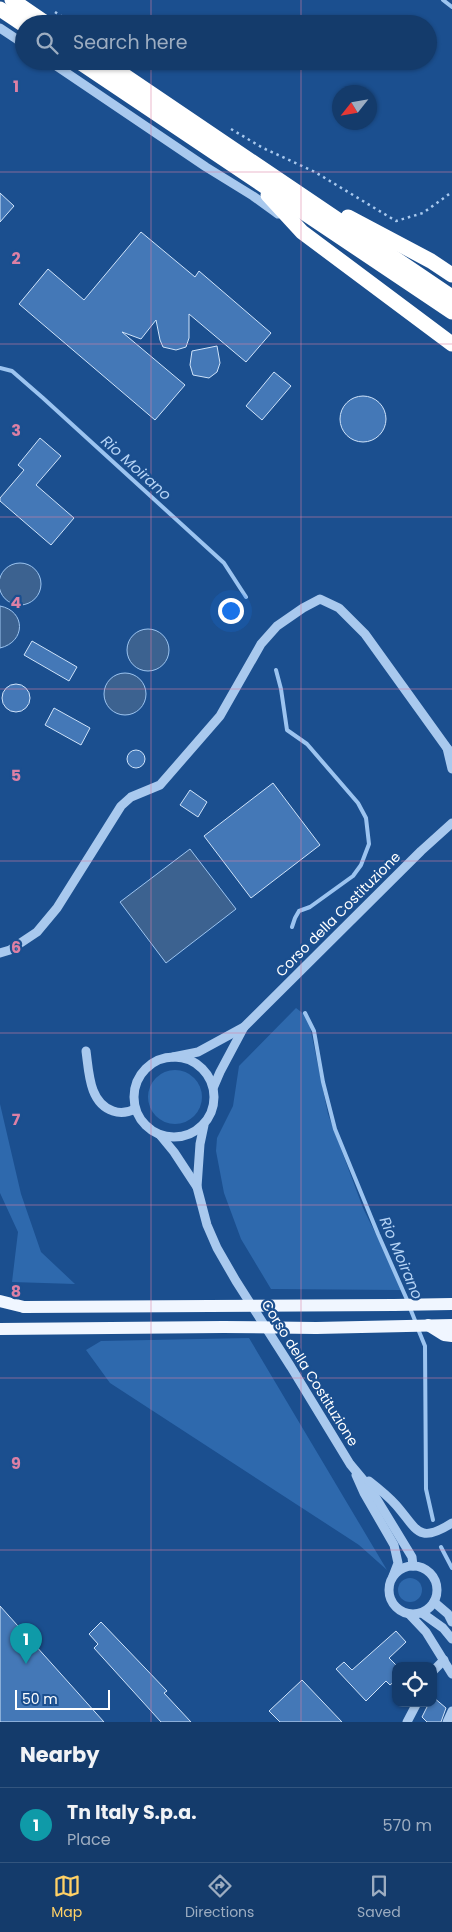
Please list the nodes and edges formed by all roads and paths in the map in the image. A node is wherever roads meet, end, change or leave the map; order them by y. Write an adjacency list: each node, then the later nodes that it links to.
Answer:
1 (12, 0): 3 (highway)
2 (0, 9): 4 (highway)
3 (34, 15)
4 (15, 19)
5 (0, 28): 6 (street)
6 (15, 38)
7 (62, 70): 14 (street)
8 (91, 70): 11 (highway)
9 (116, 70): 12 (highway)
10 (225, 126): 13 (path)
11 (250, 176): 14 (highway); 17 (highway)
12 (272, 176): 15 (highway); 16 (highway)
13 (452, 192)
14 (302, 232): 18 (highway)
15 (452, 275)
16 (452, 297)
17 (452, 312)
18 (452, 344)
19 (449, 750): 20 (street); 22 (street)
20 (452, 769)
21 (452, 823): 23 (street, Corso della Costituzione)
22 (0, 952)
23 (244, 1026): 25 (street); 26 (street)
24 (86, 1052): 27 (street)
25 (173, 1057): 26 (street); 27 (street)
26 (214, 1086): 28 (street)
27 (136, 1109): 29 (street)
28 (204, 1125): 29 (street); 30 (street)
29 (160, 1136): 30 (street)
30 (197, 1187): 39 (street, Corso della Costituzione)
31 (0, 1301): 33 (main road)
32 (452, 1304): 33 (main road, bridge)
33 (24, 1307): 34 (main road)
34 (0, 1308)
35 (428, 1325): 36 (main road); 37 (main road, bridge); 38 (main road)
36 (452, 1325)
37 (0, 1330)
38 (452, 1336)
39 (350, 1464): 40 (street); 41 (street, Corso della Costituzione); 42 (street)
40 (452, 1523)
41 (413, 1566): 42 (street); 43 (street)
42 (393, 1577): 45 (street)
43 (434, 1602): 44 (street); 46 (street)
44 (422, 1613): 45 (street); 47 (street)
45 (409, 1614): 48 (street)
46 (452, 1622)
47 (452, 1639)
48 (444, 1660): 49 (street); 50 (street)
49 (437, 1668)
50 (452, 1674)
51 (415, 1707): 53 (street)
52 (452, 1711): 54 (street)
53 (407, 1722)
54 (447, 1722)

